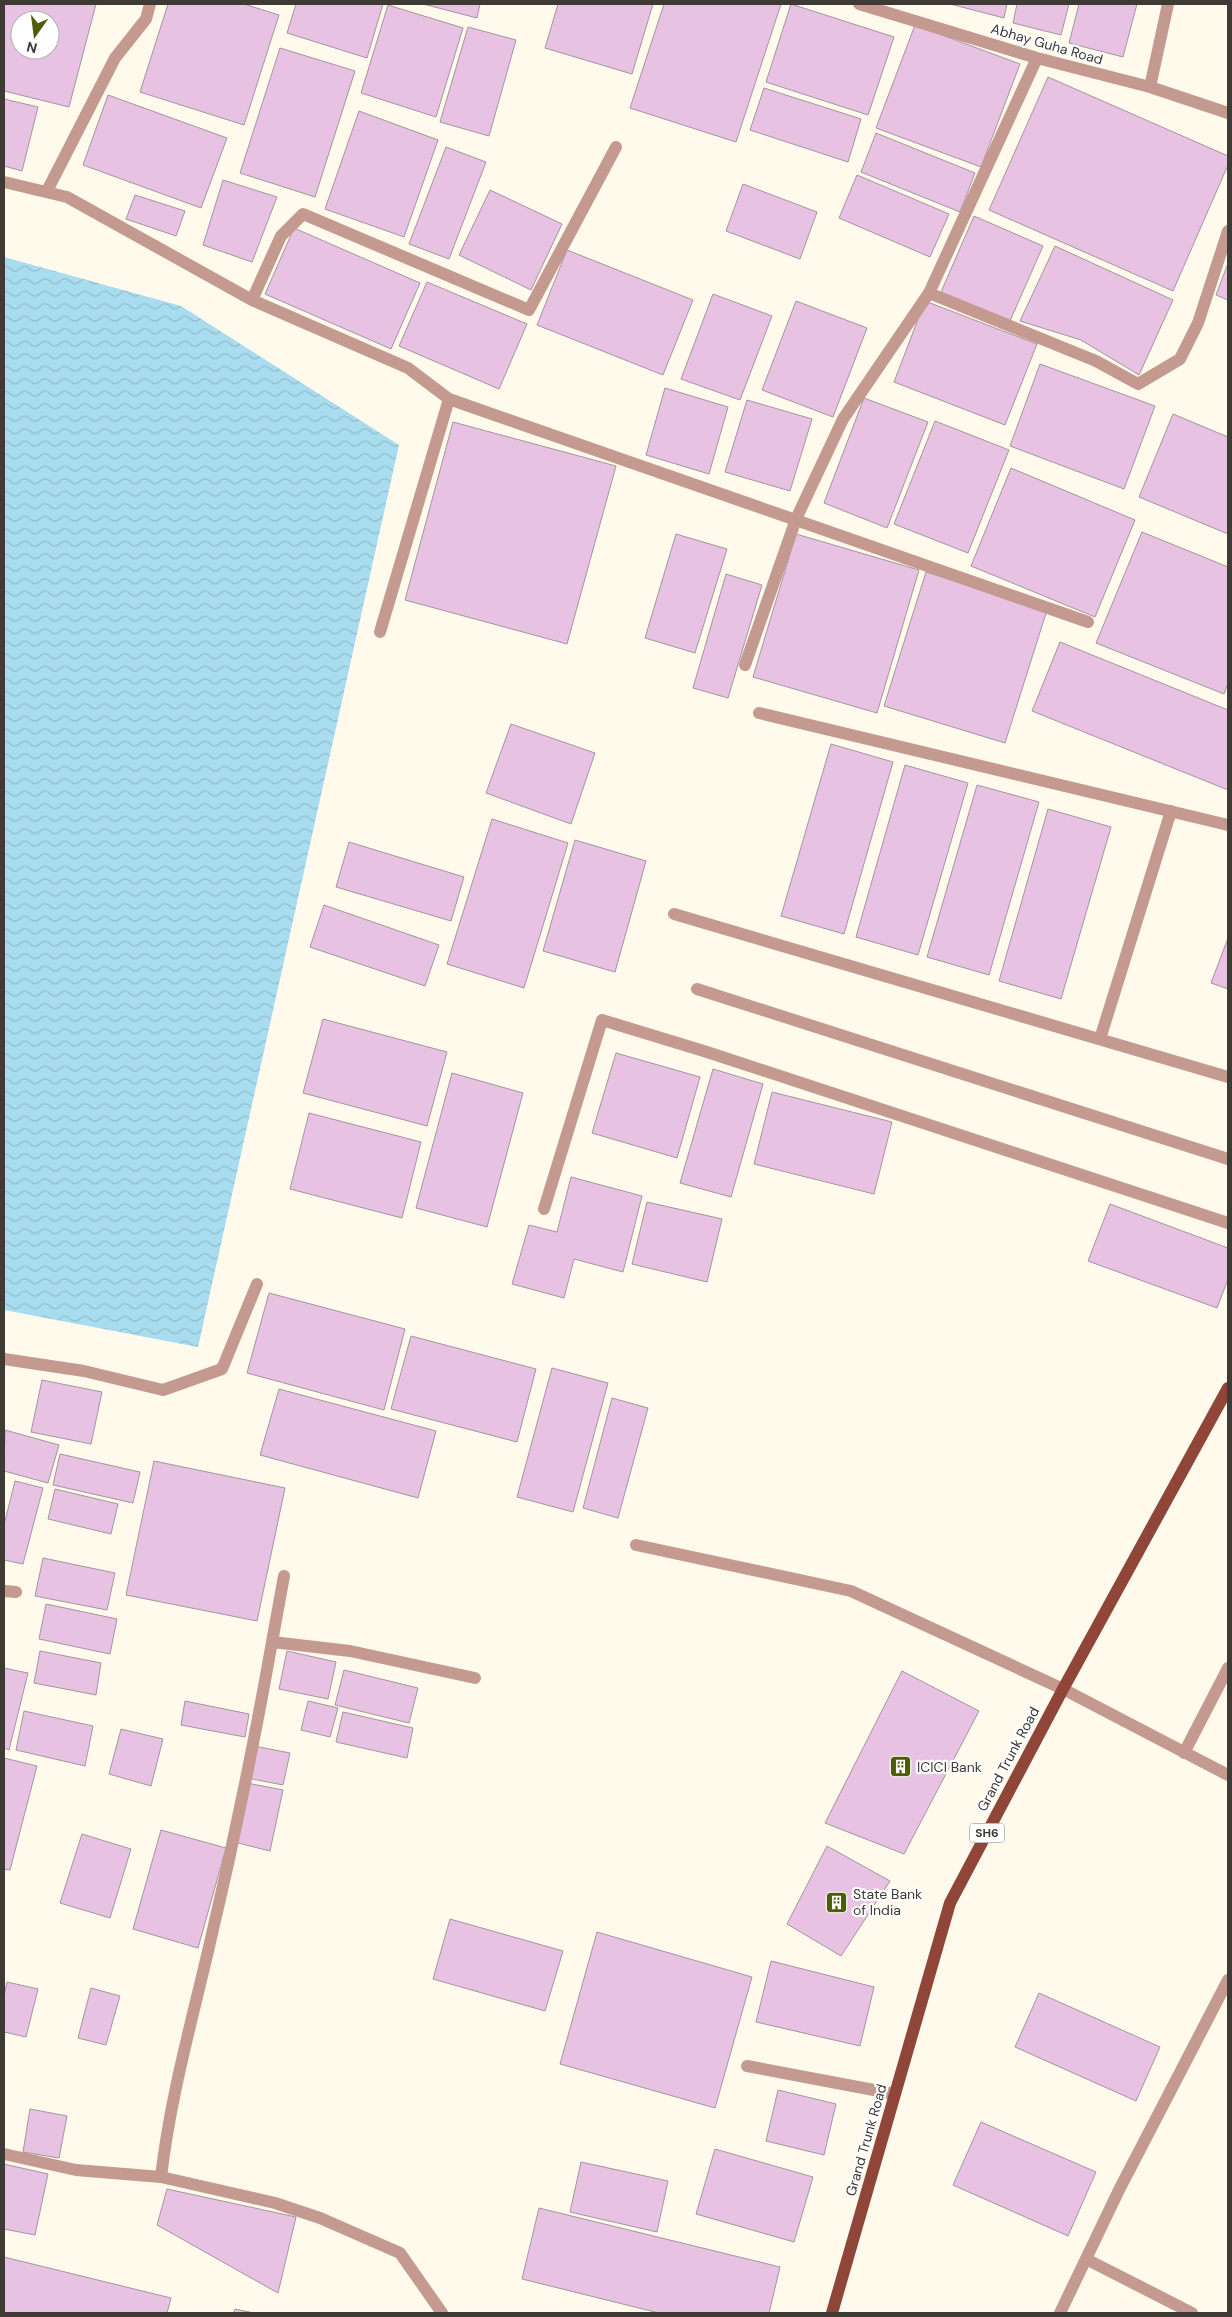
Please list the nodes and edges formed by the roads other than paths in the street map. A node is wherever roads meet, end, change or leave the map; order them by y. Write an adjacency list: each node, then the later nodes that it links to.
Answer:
1 (150, 4): 9 (street)
2 (859, 4): 4 (street, Abhay Guha Road)
3 (1168, 4): 5 (street)
4 (1036, 58): 5 (street, Abhay Guha Road); 11 (street)
5 (1150, 87): 6 (street, Abhay Guha Road)
6 (1228, 113)
7 (616, 147): 12 (street)
8 (4, 182): 9 (street)
9 (47, 191): 12 (street)
10 (1228, 231): 11 (street)
11 (929, 293): 14 (street)
12 (252, 300): 13 (street)
13 (450, 398): 14 (street); 16 (street)
14 (796, 519): 15 (street); 17 (street)
15 (1088, 622)
16 (380, 632)
17 (745, 665)
18 (759, 713): 19 (street)
19 (1171, 811): 20 (street); 23 (street)
20 (1228, 825)
21 (674, 914): 23 (street)
22 (696, 989): 25 (street)
23 (1100, 1039): 24 (street)
24 (1228, 1077)
25 (1228, 1159)
26 (544, 1209): 27 (street)
27 (1228, 1223)
28 (257, 1284): 29 (street)
29 (4, 1359)
30 (1228, 1388): 36 (main road, Grand Trunk Road / SH6)
31 (636, 1545): 36 (street)
32 (284, 1576): 33 (street)
33 (272, 1642): 35 (street); 43 (street)
34 (1228, 1668): 37 (street)
35 (476, 1678)
36 (1063, 1689): 37 (street); 41 (main road, Grand Trunk Road / SH6)
37 (1184, 1752): 38 (street)
38 (1228, 1775)
39 (1228, 1980): 44 (street)
40 (747, 2066): 41 (street)
41 (895, 2094): 46 (main road, Grand Trunk Road / SH6)
42 (4, 2154): 43 (street)
43 (161, 2177): 45 (street)
44 (1086, 2258): 47 (street); 48 (street)
45 (442, 2313)
46 (832, 2313)
47 (1060, 2313)
48 (1192, 2313)

